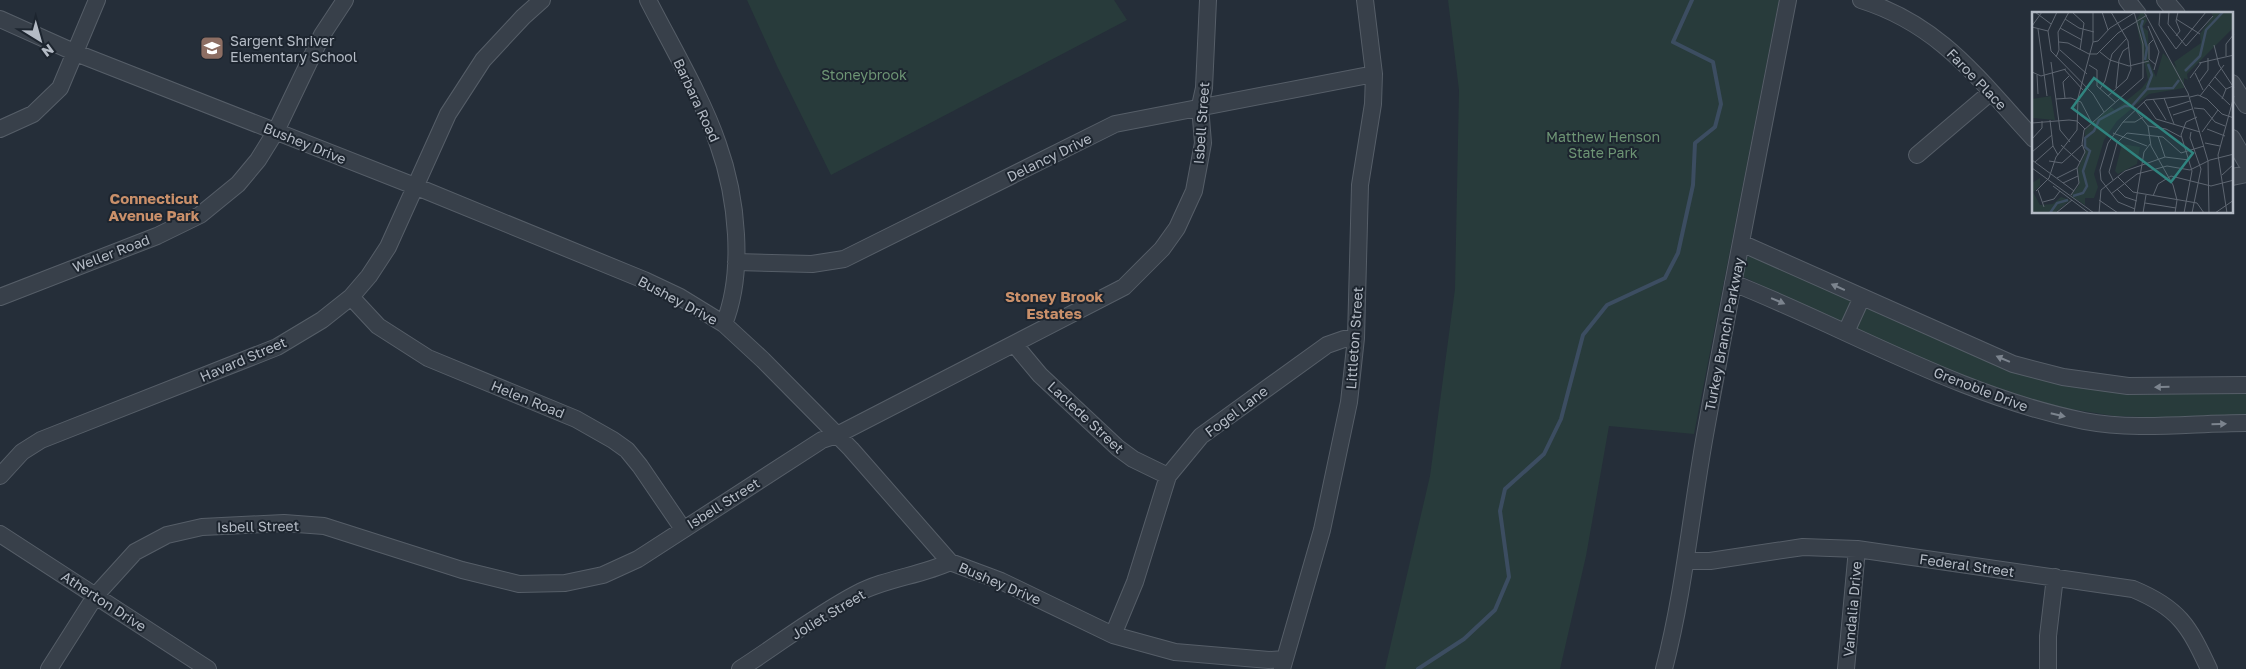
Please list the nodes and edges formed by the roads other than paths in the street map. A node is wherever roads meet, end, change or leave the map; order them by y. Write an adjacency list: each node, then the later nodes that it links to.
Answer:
1 (97, 0): 14 (street)
2 (345, 0): 21 (street, Weller Road)
3 (542, 0): 26 (street, Havard Street)
4 (648, 0): 28 (street, Barbara Road)
5 (1208, 0): 19 (street, Isbell Street)
6 (1365, 0): 15 (street, Littleton Street)
7 (1788, 0): 27 (street, Turkey Branch Parkway)
8 (1861, 0): 17 (street, Faroe Place)
9 (2126, 0): 11 (street)
10 (2165, 0): 12 (street)
11 (2136, 12)
12 (2175, 12)
13 (0, 19): 14 (street, Bushey Drive)
14 (76, 53): 20 (street); 21 (street, Bushey Drive)
15 (1374, 74): 19 (street, Delancy Drive); 35 (street, Littleton Street)
16 (2234, 86): 18 (street)
17 (1991, 92): 22 (street, Faroe Place); 24 (street)
18 (2246, 104)
19 (1200, 106): 28 (street, Delancy Drive); 36 (street, Isbell Street)
20 (0, 129)
21 (276, 131): 26 (street, Bushey Drive); 30 (street, Weller Road)
22 (2032, 136)
23 (2234, 141): 25 (street)
24 (1917, 155)
25 (2246, 162)
26 (417, 187): 31 (street, Havard Street); 33 (street, Bushey Drive)
27 (1741, 243): 29 (street, Turkey Branch Parkway); 32 (street, one-way to 27)
28 (736, 262): 33 (street, Barbara Road)
29 (1733, 283): 34 (street, Grenoble Drive, one-way to 34); 45 (street, Turkey Branch Parkway)
30 (0, 297)
31 (351, 297): 40 (street, Havard Street); 42 (street, Helen Road)
32 (1862, 297): 34 (street); 37 (street, one-way to 32)
33 (724, 324): 39 (street, Bushey Drive)
34 (1846, 332): 38 (street, Grenoble Drive, one-way to 38)
35 (1356, 338): 41 (street, Fogel Lane); 50 (street, Littleton Street)
36 (1015, 345): 39 (street, Isbell Street); 41 (street, Laclede Street)
37 (2246, 385)
38 (2246, 423)
39 (837, 436): 42 (street, Isbell Street); 46 (street, Bushey Drive)
40 (0, 476)
41 (1168, 476): 49 (street, Fogel Lane)
42 (683, 529): 48 (street, Isbell Street)
43 (0, 534): 48 (street, Atherton Drive)
44 (1857, 549): 45 (street, Federal Street); 47 (street, Federal Street); 55 (street, Vandalia Drive)
45 (1687, 561): 54 (street, Turkey Branch Parkway)
46 (950, 562): 49 (street, Bushey Drive); 53 (street, Joliet Street)
47 (2055, 577): 56 (street); 57 (street, Federal Street)
48 (96, 595): 51 (street, Isbell Street); 52 (street, Atherton Drive)
49 (1113, 635): 50 (street, Bushey Drive)
50 (1284, 664)
51 (50, 669)
52 (208, 669)
53 (740, 669)
54 (1664, 669)
55 (1846, 669)
56 (2048, 669)
57 (2209, 669)

